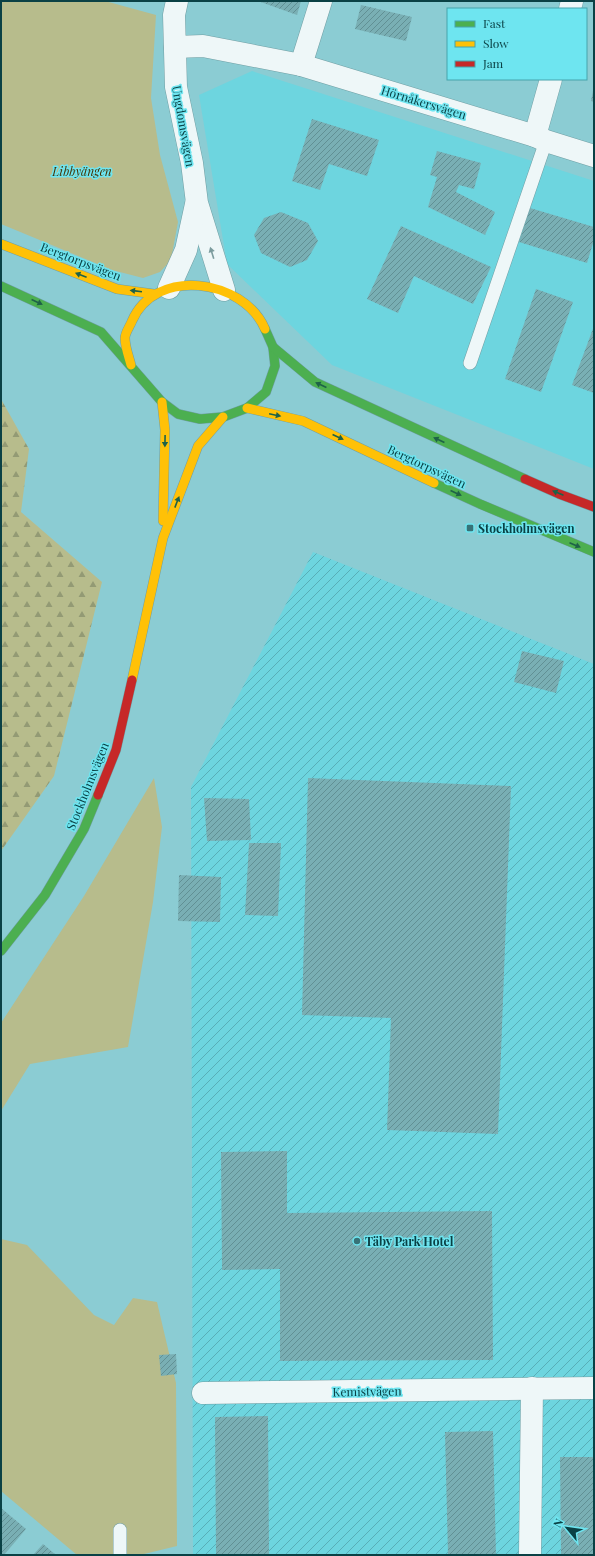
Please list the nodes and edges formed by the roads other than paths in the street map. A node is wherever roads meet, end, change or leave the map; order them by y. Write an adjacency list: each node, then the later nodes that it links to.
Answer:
1 (177, 1): 3 (street, Ungdomsvägen)
2 (321, 1): 4 (street)
3 (175, 47): 4 (street, Hörnåkersvägen); 8 (street, Ungdomsvägen)
4 (301, 65): 6 (street, Hörnåkersvägen)
5 (551, 80): 6 (street)
6 (540, 139): 7 (street, Hörnåkersvägen); 14 (lane)
7 (594, 156)
8 (197, 203): 11 (street, Ungdomsvägen, one-way to 8); 12 (street, Ungdomsvägen)
9 (1, 244): 12 (main road, Bergtorpsvägen, one-way to 9)
10 (1, 286): 15 (main road, one-way to 15)
11 (224, 290): 12 (main road); 13 (main road)
12 (162, 291): 15 (main road)
13 (274, 347): 17 (main road); 19 (main road, one-way to 13)
14 (470, 363)
15 (131, 365): 16 (main road)
16 (162, 402): 18 (main road); 20 (main road, Stockholmsvägen, one-way to 20)
17 (247, 408): 18 (main road); 21 (main road, Bergtorpsvägen, one-way to 21)
18 (223, 417): 20 (main road, Stockholmsvägen, one-way to 18)
19 (594, 507)
20 (163, 538): 22 (main road, Stockholmsvägen)
21 (594, 552)
22 (1, 951)
23 (532, 1388): 24 (street, Kemistvägen); 25 (street, Kemistvägen); 28 (street)
24 (594, 1388)
25 (203, 1393)
26 (120, 1530): 27 (lane)
27 (120, 1555)
28 (530, 1555)

